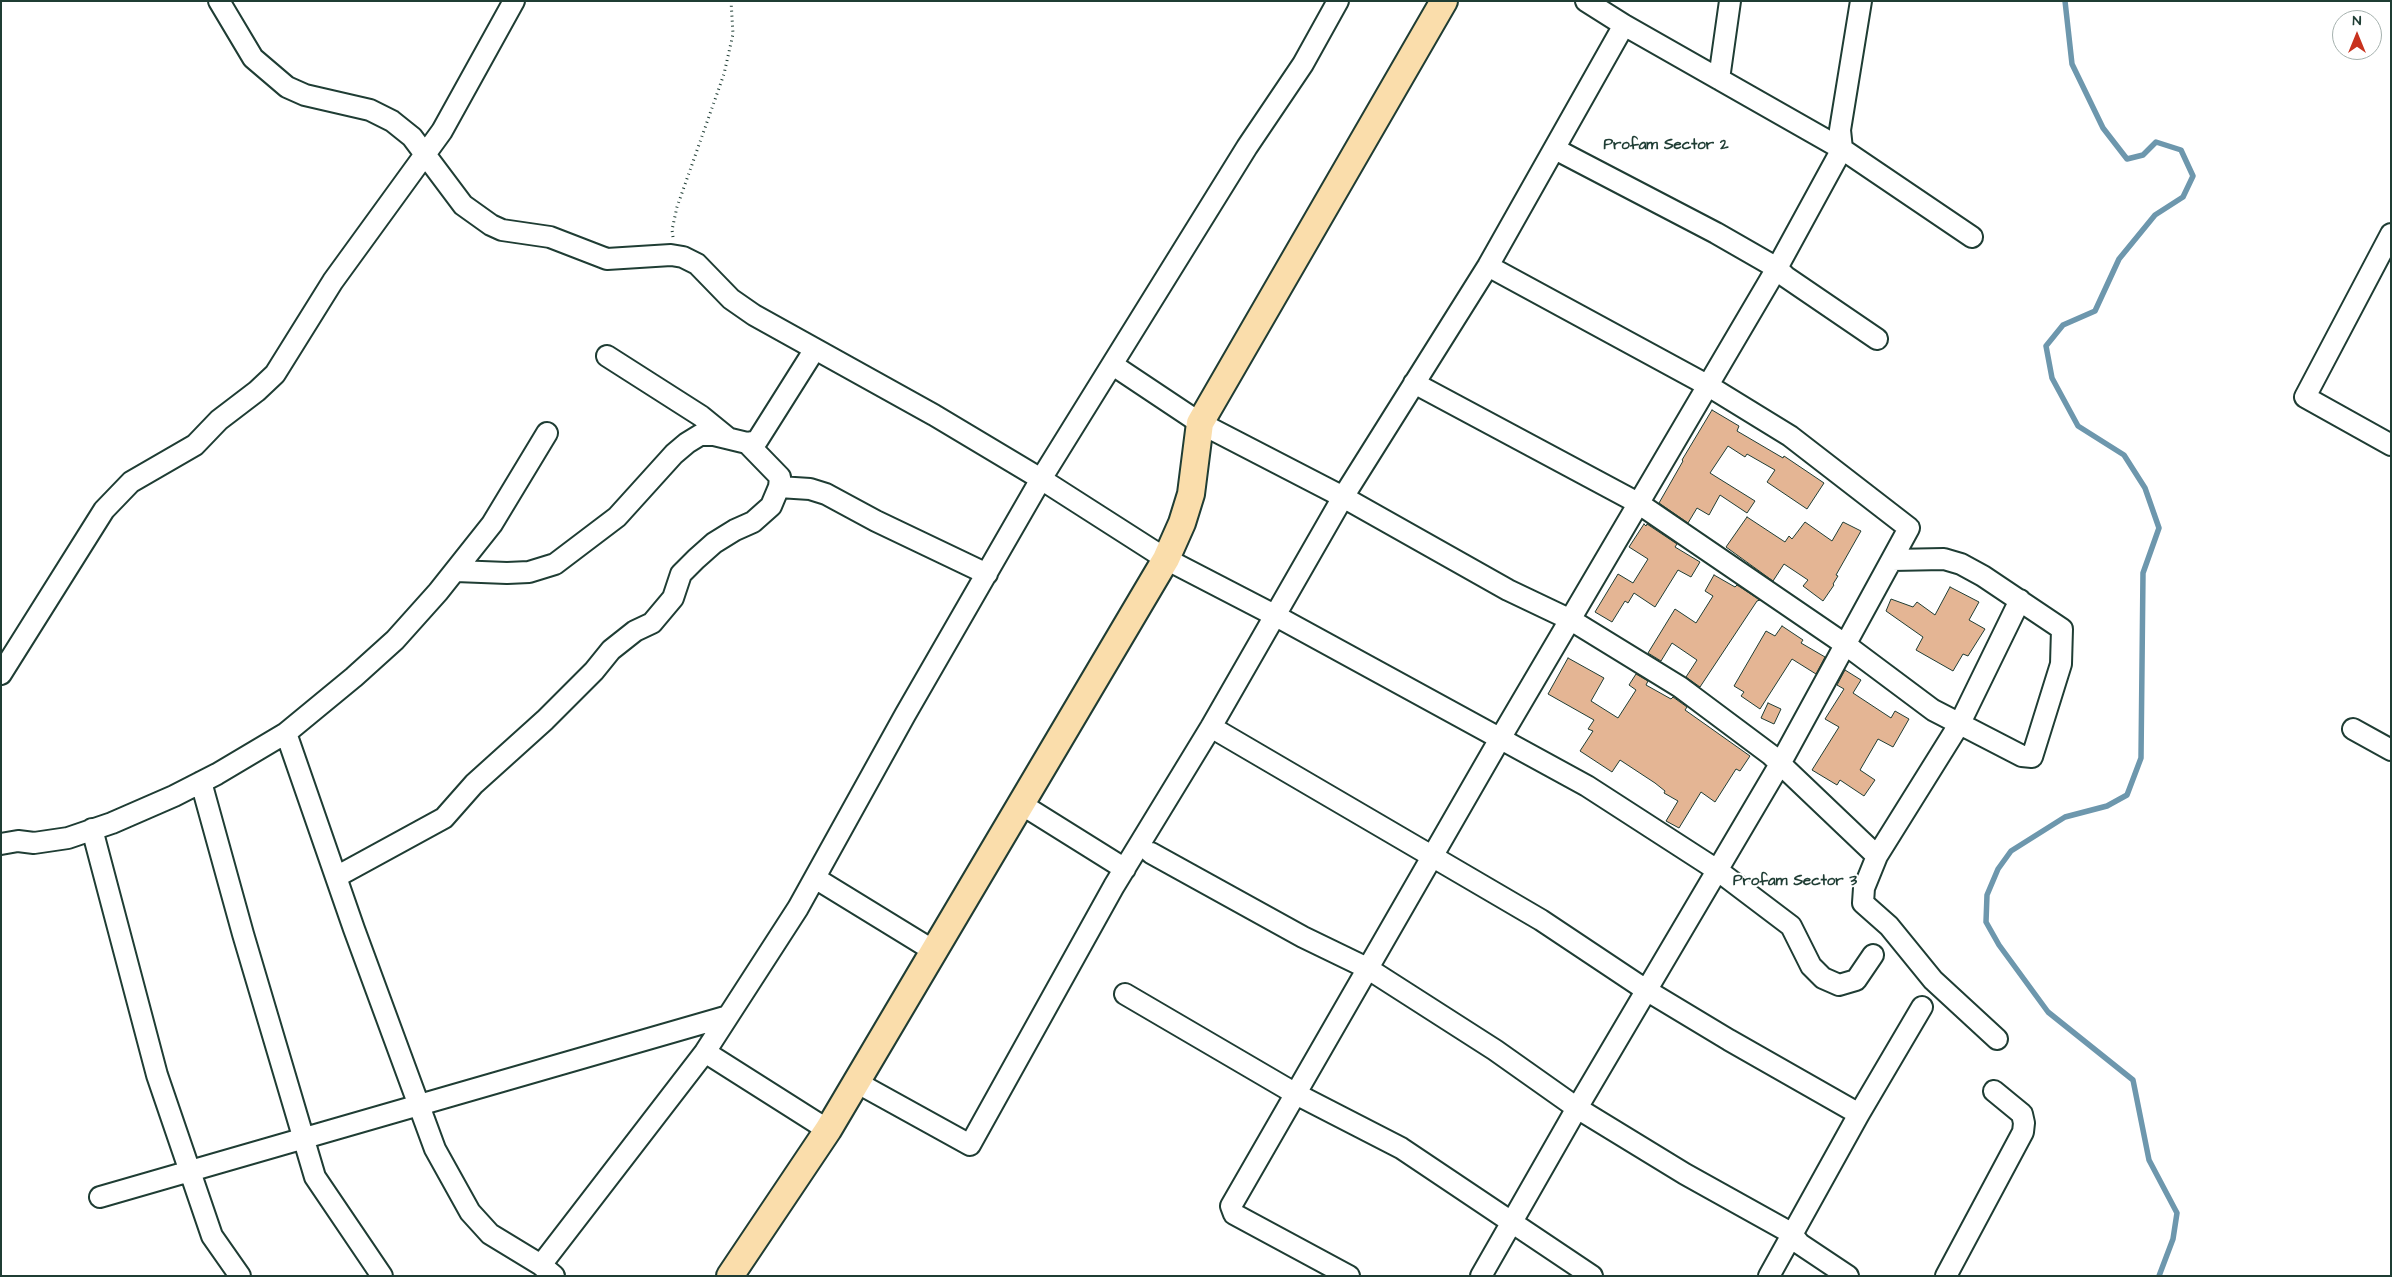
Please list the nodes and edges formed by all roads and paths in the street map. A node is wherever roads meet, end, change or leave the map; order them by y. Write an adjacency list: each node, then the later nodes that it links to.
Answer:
1 (219, 1): 13 (street)
2 (514, 1): 13 (street)
3 (731, 1): 16 (path)
4 (1338, 1): 22 (street)
5 (1444, 1): 25 (main road)
6 (1730, 1): 10 (street)
7 (1861, 1): 12 (street)
8 (1598, 5): 9 (street)
9 (1624, 25): 10 (street); 11 (street)
10 (1719, 79): 12 (street)
11 (1555, 149): 17 (street); 18 (street)
12 (1842, 149): 15 (street); 18 (street)
13 (425, 154): 16 (street); 42 (street)
14 (2391, 234): 29 (street)
15 (1972, 236)
16 (683, 257): 20 (street)
17 (1488, 266): 23 (street); 24 (street)
18 (1777, 268): 19 (street); 24 (street)
19 (1878, 339)
20 (814, 349): 28 (street); 30 (street)
21 (607, 356): 27 (street)
22 (1113, 365): 25 (street); 30 (street)
23 (1414, 383): 32 (street); 33 (street)
24 (1707, 385): 33 (street); 35 (street)
25 (1200, 423): 32 (street); 34 (main road)
26 (547, 434): 36 (street)
27 (728, 438): 28 (street); 36 (street)
28 (747, 443): 31 (street)
29 (2391, 445)
30 (1041, 479): 34 (street); 37 (street)
31 (779, 487): 37 (street); 59 (street)
32 (1343, 497): 39 (street); 40 (street)
33 (1638, 502): 40 (street); 41 (street)
34 (1166, 560): 39 (street); 51 (main road)
35 (1892, 560): 38 (street); 41 (street)
36 (456, 571): 46 (street)
37 (987, 574): 60 (street)
38 (2020, 600): 43 (street); 43 (street)
39 (1276, 616): 44 (street); 47 (street)
40 (1571, 620): 47 (street); 49 (street)
41 (1846, 645): 43 (street); 49 (street)
42 (1, 674)
43 (1960, 723): 56 (street)
44 (1211, 727): 55 (street); 57 (street)
45 (2353, 728): 48 (street)
46 (286, 733): 50 (street); 59 (street)
47 (1501, 737): 55 (street); 58 (street)
48 (2391, 750)
49 (1780, 764): 56 (street); 58 (street)
50 (201, 782): 52 (street); 77 (street)
51 (1021, 804): 57 (street); 61 (main road)
52 (92, 830): 53 (street); 78 (street)
53 (1, 844)
54 (1151, 853): 63 (street)
55 (1433, 855): 63 (street); 64 (street)
56 (1877, 856): 68 (street)
57 (1125, 869): 70 (street)
58 (1717, 870): 62 (street); 64 (street)
59 (336, 876): 73 (street)
60 (815, 878): 61 (street); 67 (street)
61 (934, 951): 70 (main road)
62 (1873, 955)
63 (1367, 968): 72 (street); 74 (street)
64 (1646, 990): 74 (street); 75 (street)
65 (1125, 994): 72 (street)
66 (1922, 1007): 75 (street)
67 (728, 1016): 69 (street); 73 (street)
68 (1997, 1039)
69 (705, 1052): 76 (street); 82 (street)
70 (856, 1082): 76 (main road)
71 (1994, 1091): 91 (street)
72 (1296, 1094): 80 (street); 86 (street)
73 (420, 1105): 77 (street); 82 (street)
74 (1577, 1108): 80 (street); 81 (street)
75 (1859, 1114): 81 (street)
76 (828, 1130): 85 (main road)
77 (304, 1138): 78 (street); 84 (street)
78 (190, 1171): 79 (street); 83 (street)
79 (100, 1197)
80 (1511, 1223): 87 (street); 88 (street)
81 (1791, 1233): 89 (street); 90 (street)
82 (547, 1270)
83 (240, 1276)
84 (382, 1276)
85 (730, 1276)
86 (1349, 1276)
87 (1481, 1276)
88 (1592, 1276)
89 (1769, 1276)
90 (1848, 1276)
91 (1946, 1276)

